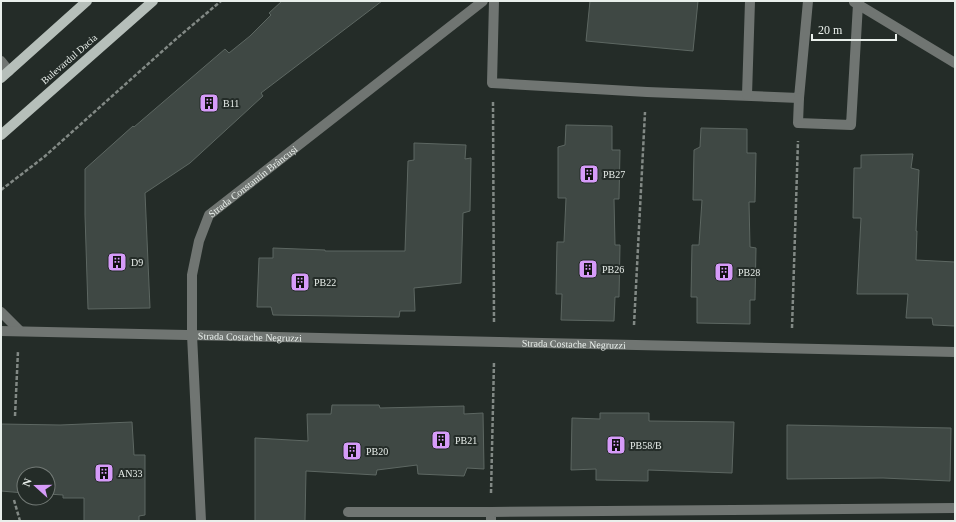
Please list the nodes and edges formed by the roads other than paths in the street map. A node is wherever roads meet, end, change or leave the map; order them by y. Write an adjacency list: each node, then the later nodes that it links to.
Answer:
1 (87, 1): 10 (main road)
2 (153, 1): 13 (main road, Bulevardul Dacia)
3 (483, 1): 17 (street, Strada Constantin Brâncuși)
4 (494, 1): 11 (street)
5 (750, 1): 11 (street)
6 (808, 1): 12 (street)
7 (855, 3): 9 (street); 12 (street)
8 (1, 61): 10 (street)
9 (955, 63)
10 (5, 75)
11 (747, 95): 12 (street)
12 (799, 98)
13 (1, 134)
14 (1, 312): 15 (street)
15 (19, 330): 16 (street); 17 (street)
16 (1, 331)
17 (192, 336): 18 (street, Strada Costache Negruzzi); 22 (street, Strada Constantin Brâncuși)
18 (955, 352)
19 (955, 508): 21 (street)
20 (348, 512): 21 (street)
21 (491, 516)
22 (202, 521)

